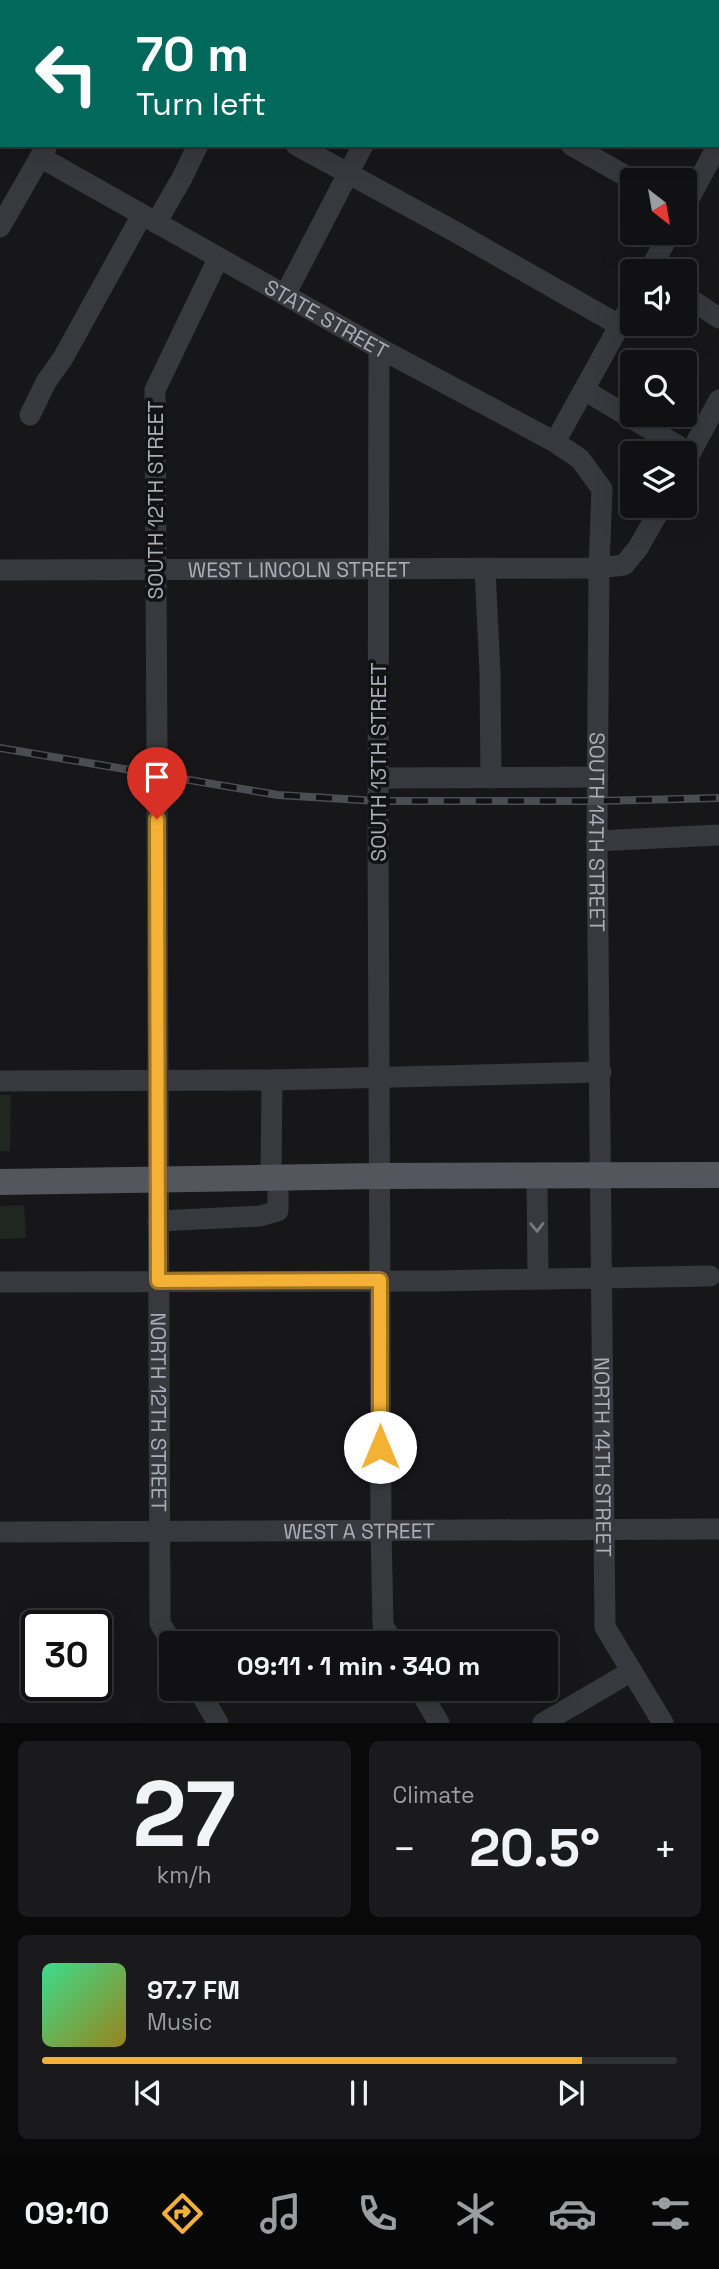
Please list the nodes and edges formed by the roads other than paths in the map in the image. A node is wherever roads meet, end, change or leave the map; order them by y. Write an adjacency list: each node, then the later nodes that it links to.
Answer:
1 (197, 147): 10 (street)
2 (300, 147): 8 (street)
3 (362, 147): 8 (street)
4 (575, 147): 7 (street)
5 (717, 147): 9 (street)
6 (44, 151): 10 (street, STATE STREET); 11 (street)
7 (620, 173)
8 (348, 174): 13 (street); 16 (street)
9 (697, 184)
10 (149, 219): 12 (street, STATE STREET); 20 (street)
11 (0, 227)
12 (218, 259): 13 (street, STATE STREET); 30 (street, SOUTH 12TH STREET)
13 (285, 295): 17 (street, STATE STREET)
14 (697, 304): 15 (street)
15 (719, 318)
16 (619, 326): 18 (street)
17 (379, 348): 23 (street, STATE STREET); 27 (street, SOUTH 13TH STREET)
18 (584, 390): 21 (street); 23 (street)
19 (719, 400): 22 (street)
20 (30, 415)
21 (660, 441)
22 (697, 441)
23 (555, 442): 24 (street, STATE STREET)
24 (602, 489): 26 (street, SOUTH 14TH STREET)
25 (655, 518): 26 (street, WEST LINCOLN STREET)
26 (599, 568): 28 (street, WEST LINCOLN STREET); 32 (street, SOUTH 14TH STREET)
27 (378, 569): 28 (street, WEST LINCOLN STREET); 30 (street, WEST LINCOLN STREET); 33 (street, SOUTH 13TH STREET)
28 (485, 569): 34 (street)
29 (0, 570): 30 (street, WEST LINCOLN STREET)
30 (155, 571): 31 (street, SOUTH 12TH STREET)
31 (157, 756)
32 (598, 777): 34 (street); 37 (street, SOUTH 14TH STREET)
33 (378, 778): 34 (street); 39 (street, SOUTH 13TH STREET)
34 (491, 778)
35 (157, 800): 40 (street)
36 (719, 835): 37 (street)
37 (597, 841): 38 (street, SOUTH 14TH STREET)
38 (601, 1072): 39 (street); 46 (street, SOUTH 14TH STREET)
39 (379, 1077): 41 (street); 44 (street, SOUTH 13TH STREET)
40 (158, 1079): 41 (street); 42 (street); 48 (street)
41 (272, 1080): 47 (street)
42 (0, 1082)
43 (719, 1175): 46 (main road)
44 (379, 1176): 45 (main road); 47 (main road); 54 (street, SOUTH 13TH STREET)
45 (537, 1176): 46 (main road); 52 (street, one-way to 52)
46 (601, 1176): 53 (street, NORTH 14TH STREET)
47 (274, 1177): 48 (main road); 50 (street)
48 (158, 1179): 49 (main road); 50 (street, NORTH 12TH STREET)
49 (0, 1182)
50 (158, 1221): 55 (street, NORTH 12TH STREET)
51 (710, 1276): 53 (street)
52 (538, 1279): 53 (street); 54 (street)
53 (602, 1279): 59 (street, NORTH 14TH STREET)
54 (380, 1280): 55 (street); 58 (street, SOUTH 13TH STREET)
55 (158, 1281): 56 (street); 60 (street, NORTH 12TH STREET)
56 (0, 1282)
57 (719, 1529): 59 (street, WEST A STREET)
58 (381, 1530): 59 (street, WEST A STREET); 60 (street, WEST A STREET); 63 (street, SOUTH 13TH STREET)
59 (603, 1530): 64 (street, NORTH 14TH STREET)
60 (159, 1531): 61 (street, WEST A STREET); 62 (street, NORTH 12TH STREET)
61 (0, 1532)
62 (165, 1631)
63 (386, 1631)
64 (632, 1671): 69 (street); 70 (street, NORTH 14TH STREET)
65 (205, 1701): 67 (street)
66 (426, 1701): 68 (street)
67 (218, 1723)
68 (439, 1723)
69 (543, 1723)
70 (663, 1723)

